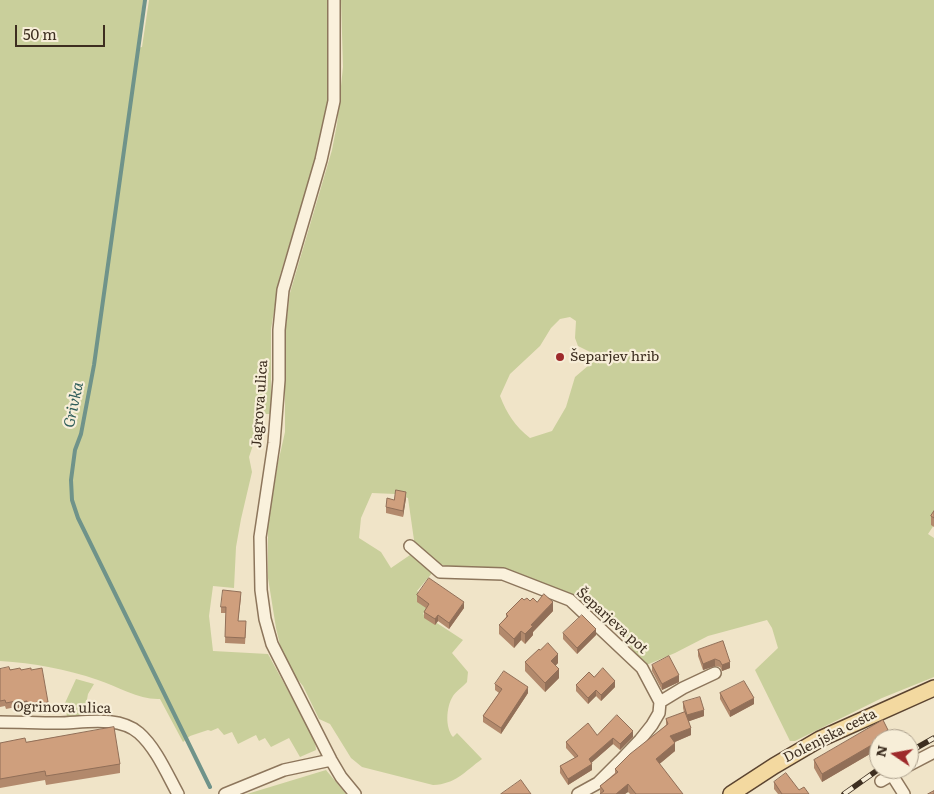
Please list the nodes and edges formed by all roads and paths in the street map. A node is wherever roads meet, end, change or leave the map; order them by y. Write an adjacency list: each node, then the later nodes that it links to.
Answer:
1 (334, 0): 8 (street, Jagrova ulica)
2 (410, 546): 5 (street, Šeparjeva pot)
3 (715, 673): 5 (street)
4 (934, 688): 17 (main road, Dolenjska cesta)
5 (660, 702): 16 (street)
6 (0, 722): 13 (street, Ogrinova ulica)
7 (934, 752): 9 (street)
8 (331, 760): 14 (street); 15 (street, Jagrova ulica)
9 (919, 760)
10 (885, 779): 12 (street)
11 (899, 779): 18 (street)
12 (881, 781)
13 (178, 794)
14 (225, 794)
15 (355, 794)
16 (578, 794)
17 (731, 794)
18 (904, 794)

